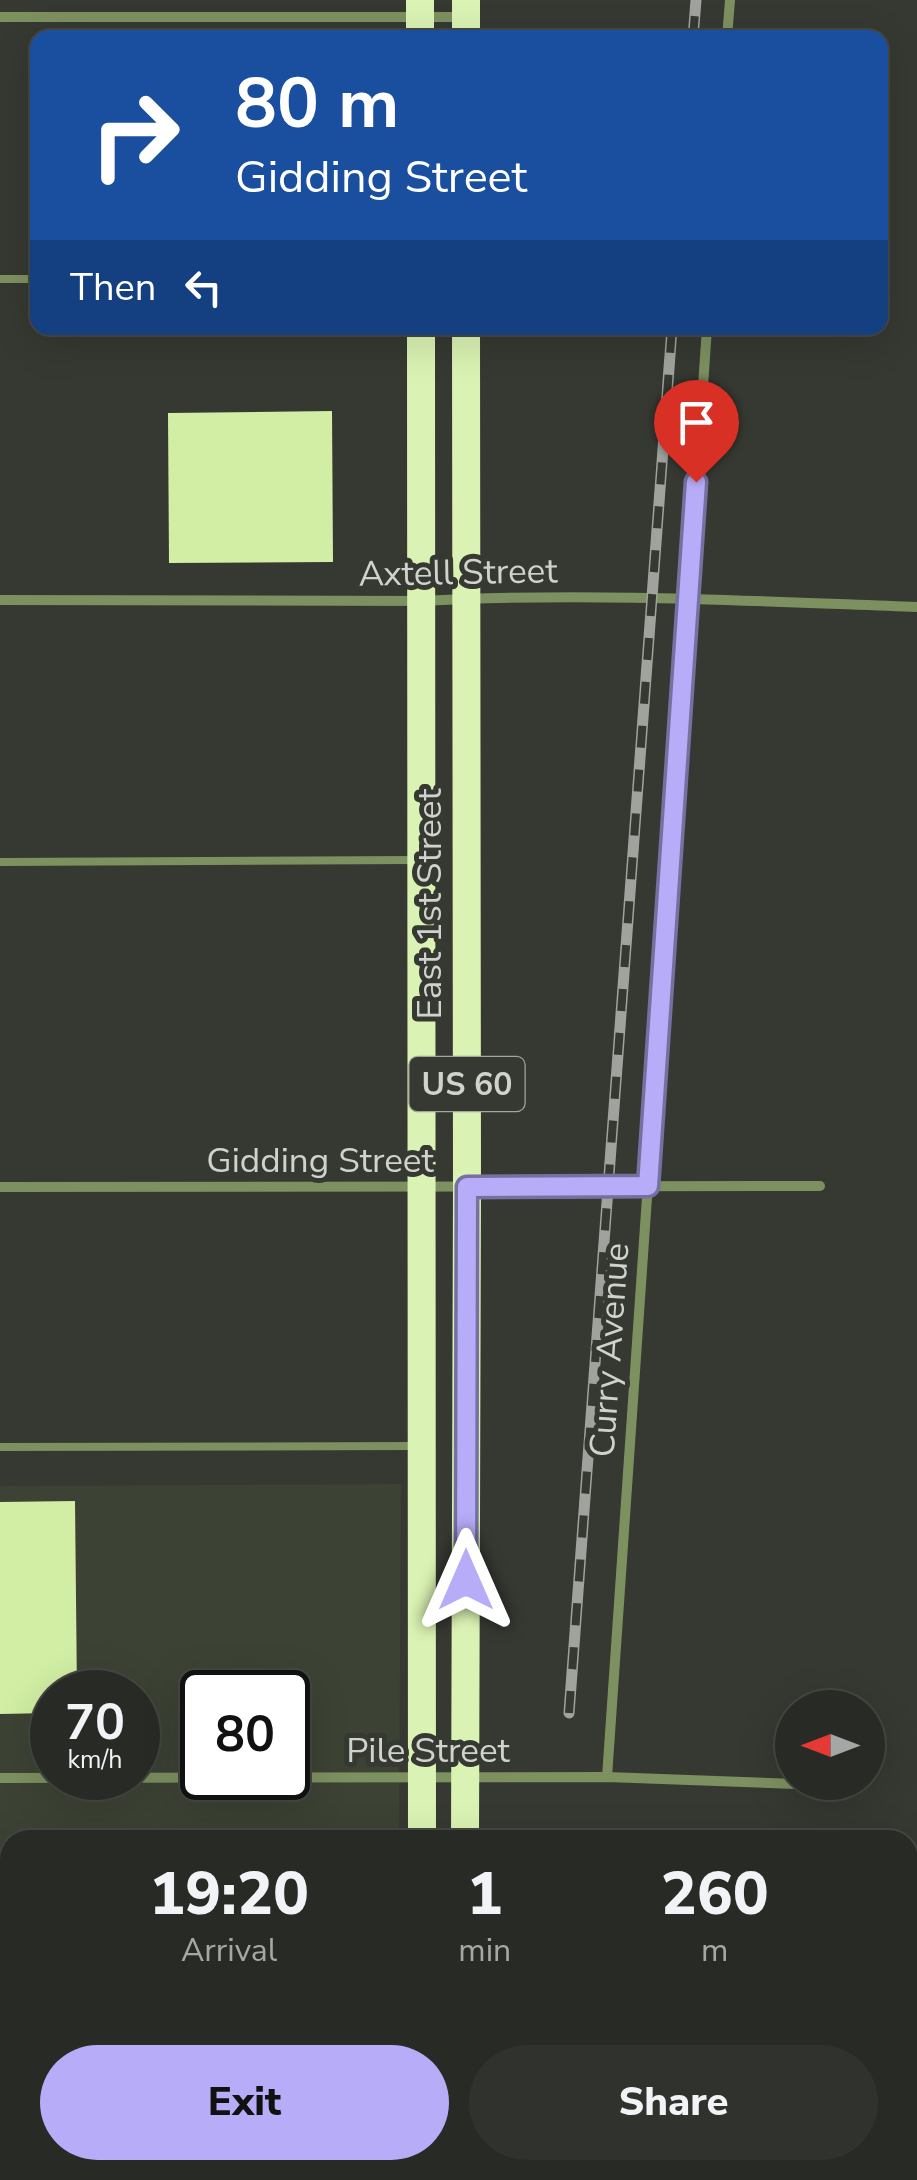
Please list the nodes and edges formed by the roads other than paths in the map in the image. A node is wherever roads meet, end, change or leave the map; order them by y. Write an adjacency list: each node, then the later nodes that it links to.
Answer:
1 (730, 0): 5 (street)
2 (0, 18): 3 (street)
3 (420, 18): 4 (street)
4 (466, 18)
5 (728, 30)
6 (0, 279): 7 (lane)
7 (30, 279)
8 (421, 335): 14 (highway, East 1st Street / US 60)
9 (466, 335): 12 (highway, East 1st Street / US 60)
10 (707, 335): 11 (street, Curry Avenue)
11 (688, 598): 12 (street, Axtell Street); 15 (street, Axtell Street); 18 (street, Curry Avenue)
12 (466, 599): 14 (street, Axtell Street); 20 (highway, East 1st Street / US 60)
13 (0, 600): 14 (street, Axtell Street)
14 (422, 601): 16 (highway, East 1st Street / US 60)
15 (917, 607)
16 (423, 860): 17 (lane); 22 (highway, East 1st Street / US 60)
17 (0, 862)
18 (648, 1186): 19 (street, Gidding Street); 20 (street, Gidding Street); 26 (street, Curry Avenue)
19 (820, 1186)
20 (467, 1187): 22 (street, Gidding Street); 25 (highway, East 1st Street / US 60)
21 (0, 1188): 22 (street, Gidding Street)
22 (423, 1188): 23 (highway, East 1st Street / US 60)
23 (423, 1446): 24 (lane); 28 (highway, East 1st Street / US 60)
24 (0, 1447)
25 (464, 1777): 26 (street, Pile Street); 28 (street, Pile Street); 31 (highway, East 1st Street / US 60)
26 (607, 1777): 29 (street, Pile Street)
27 (0, 1778): 28 (street, Pile Street)
28 (423, 1778): 30 (highway, East 1st Street / US 60)
29 (775, 1783)
30 (422, 1830)
31 (465, 1830)

